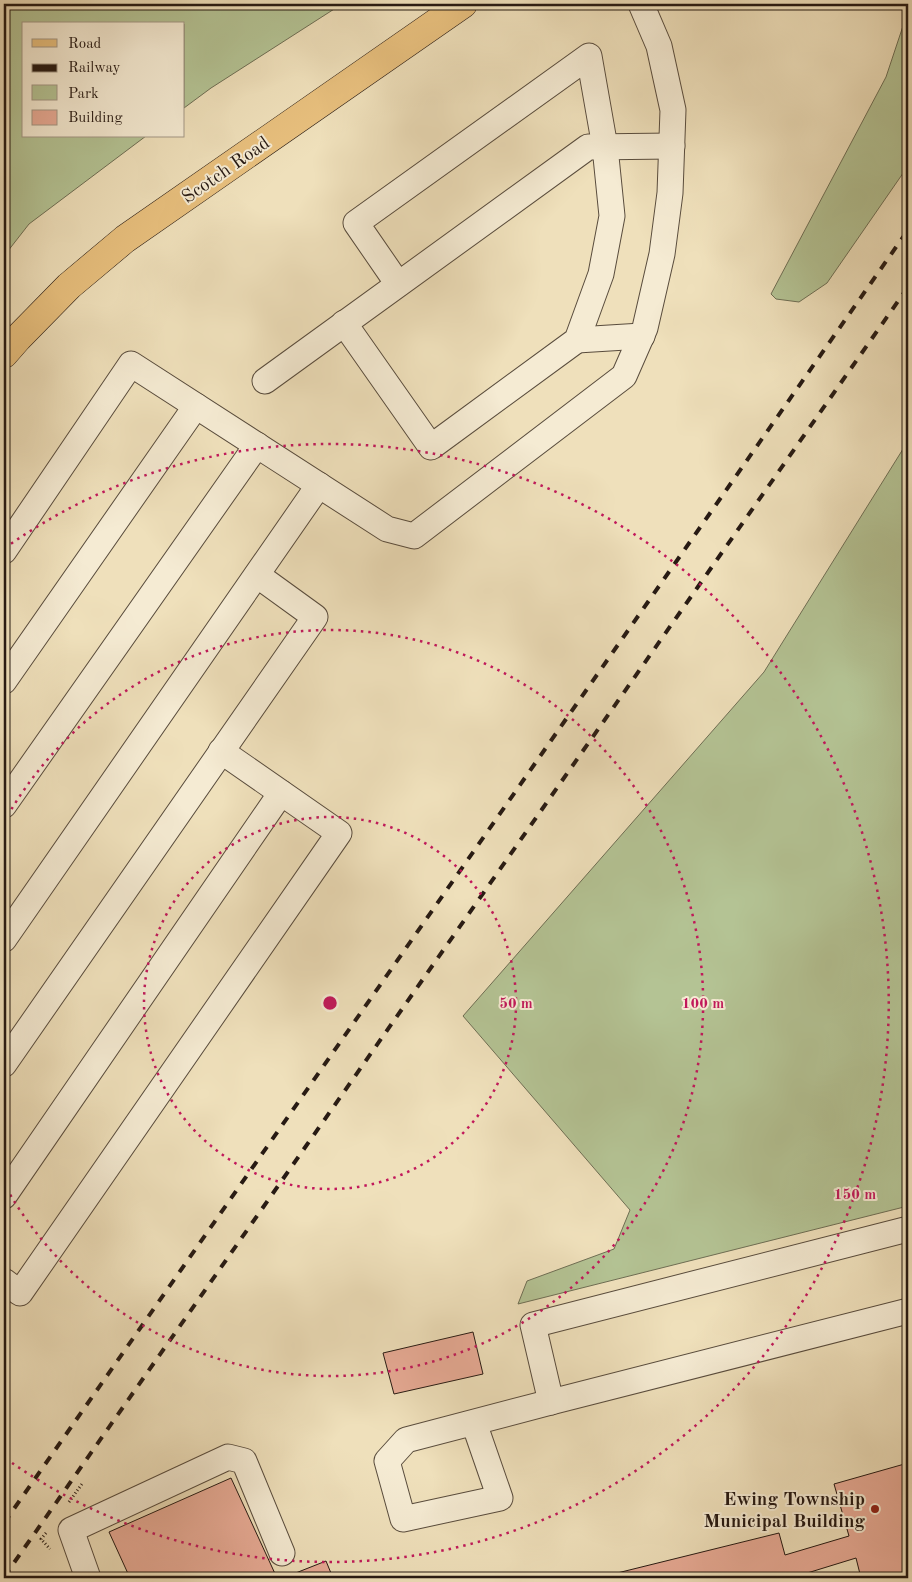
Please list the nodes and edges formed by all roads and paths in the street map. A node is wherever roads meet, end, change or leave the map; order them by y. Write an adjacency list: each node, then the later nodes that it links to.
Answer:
1 (463, 4): 9 (main road, Scotch Road)
2 (641, 4): 3 (lane)
3 (672, 146): 4 (lane); 7 (lane)
4 (605, 147): 5 (lane); 5 (lane); 8 (lane)
5 (398, 284): 6 (lane)
6 (344, 323): 8 (lane); 10 (lane)
7 (642, 336): 8 (lane); 13 (lane)
8 (577, 340)
9 (4, 354)
10 (265, 381)
11 (196, 406): 12 (lane); 14 (lane); 16 (lane)
12 (257, 445): 13 (lane); 19 (lane)
13 (319, 485): 15 (lane)
14 (4, 552)
15 (256, 575): 17 (lane); 20 (lane)
16 (4, 681)
17 (221, 751): 18 (lane); 21 (lane)
18 (280, 793): 22 (lane); 24 (lane)
19 (4, 805)
20 (4, 939)
21 (4, 1064)
22 (4, 1196)
23 (908, 1229): 26 (lane)
24 (4, 1281)
25 (908, 1311): 26 (lane)
26 (551, 1402): 27 (lane)
27 (474, 1423): 27 (lane)
28 (282, 1553): 29 (lane)
29 (88, 1578)

